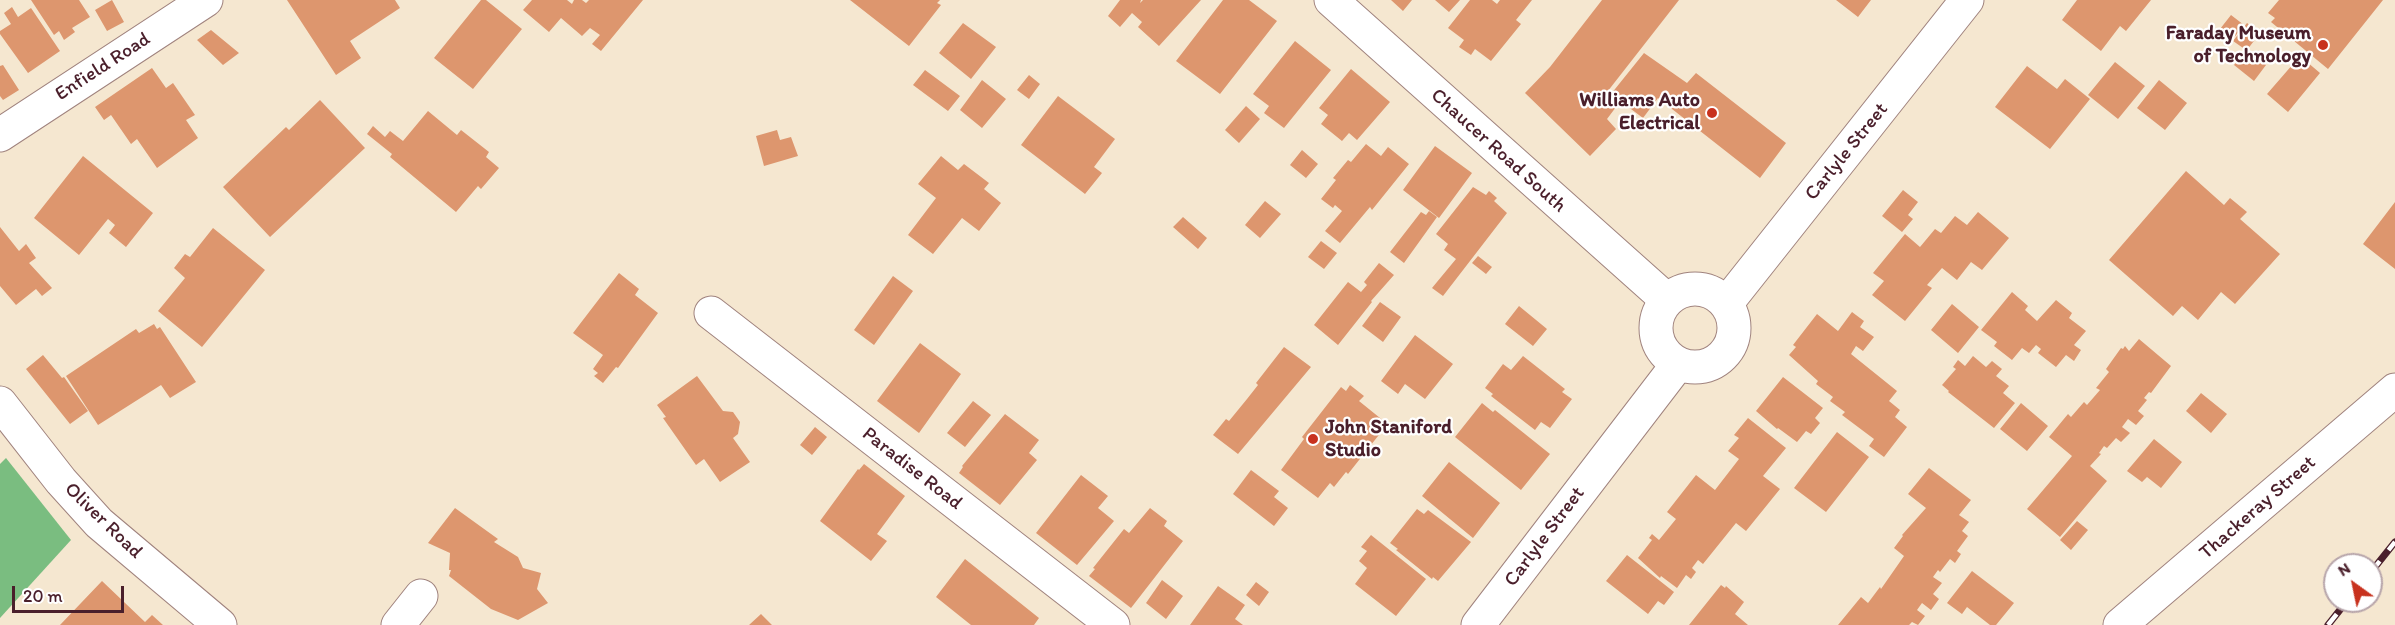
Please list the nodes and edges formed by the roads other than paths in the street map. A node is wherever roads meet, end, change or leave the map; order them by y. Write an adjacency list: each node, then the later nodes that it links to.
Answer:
1 (206, 0): 4 (street, Enfield Road)
2 (1331, 0): 5 (street, Chaucer Road South)
3 (1967, 0): 6 (street, Carlyle Street)
4 (0, 135)
5 (1667, 300): 6 (street); 8 (street)
6 (1726, 303): 8 (street)
7 (711, 313): 14 (street, Paradise Road)
8 (1678, 364): 15 (street, Carlyle Street)
9 (2395, 390): 16 (street, Thackeray Street)
10 (0, 403): 12 (street, Oliver Road)
11 (421, 596): 13 (street)
12 (220, 625)
13 (398, 625)
14 (1113, 625)
15 (1478, 625)
16 (2120, 625)

